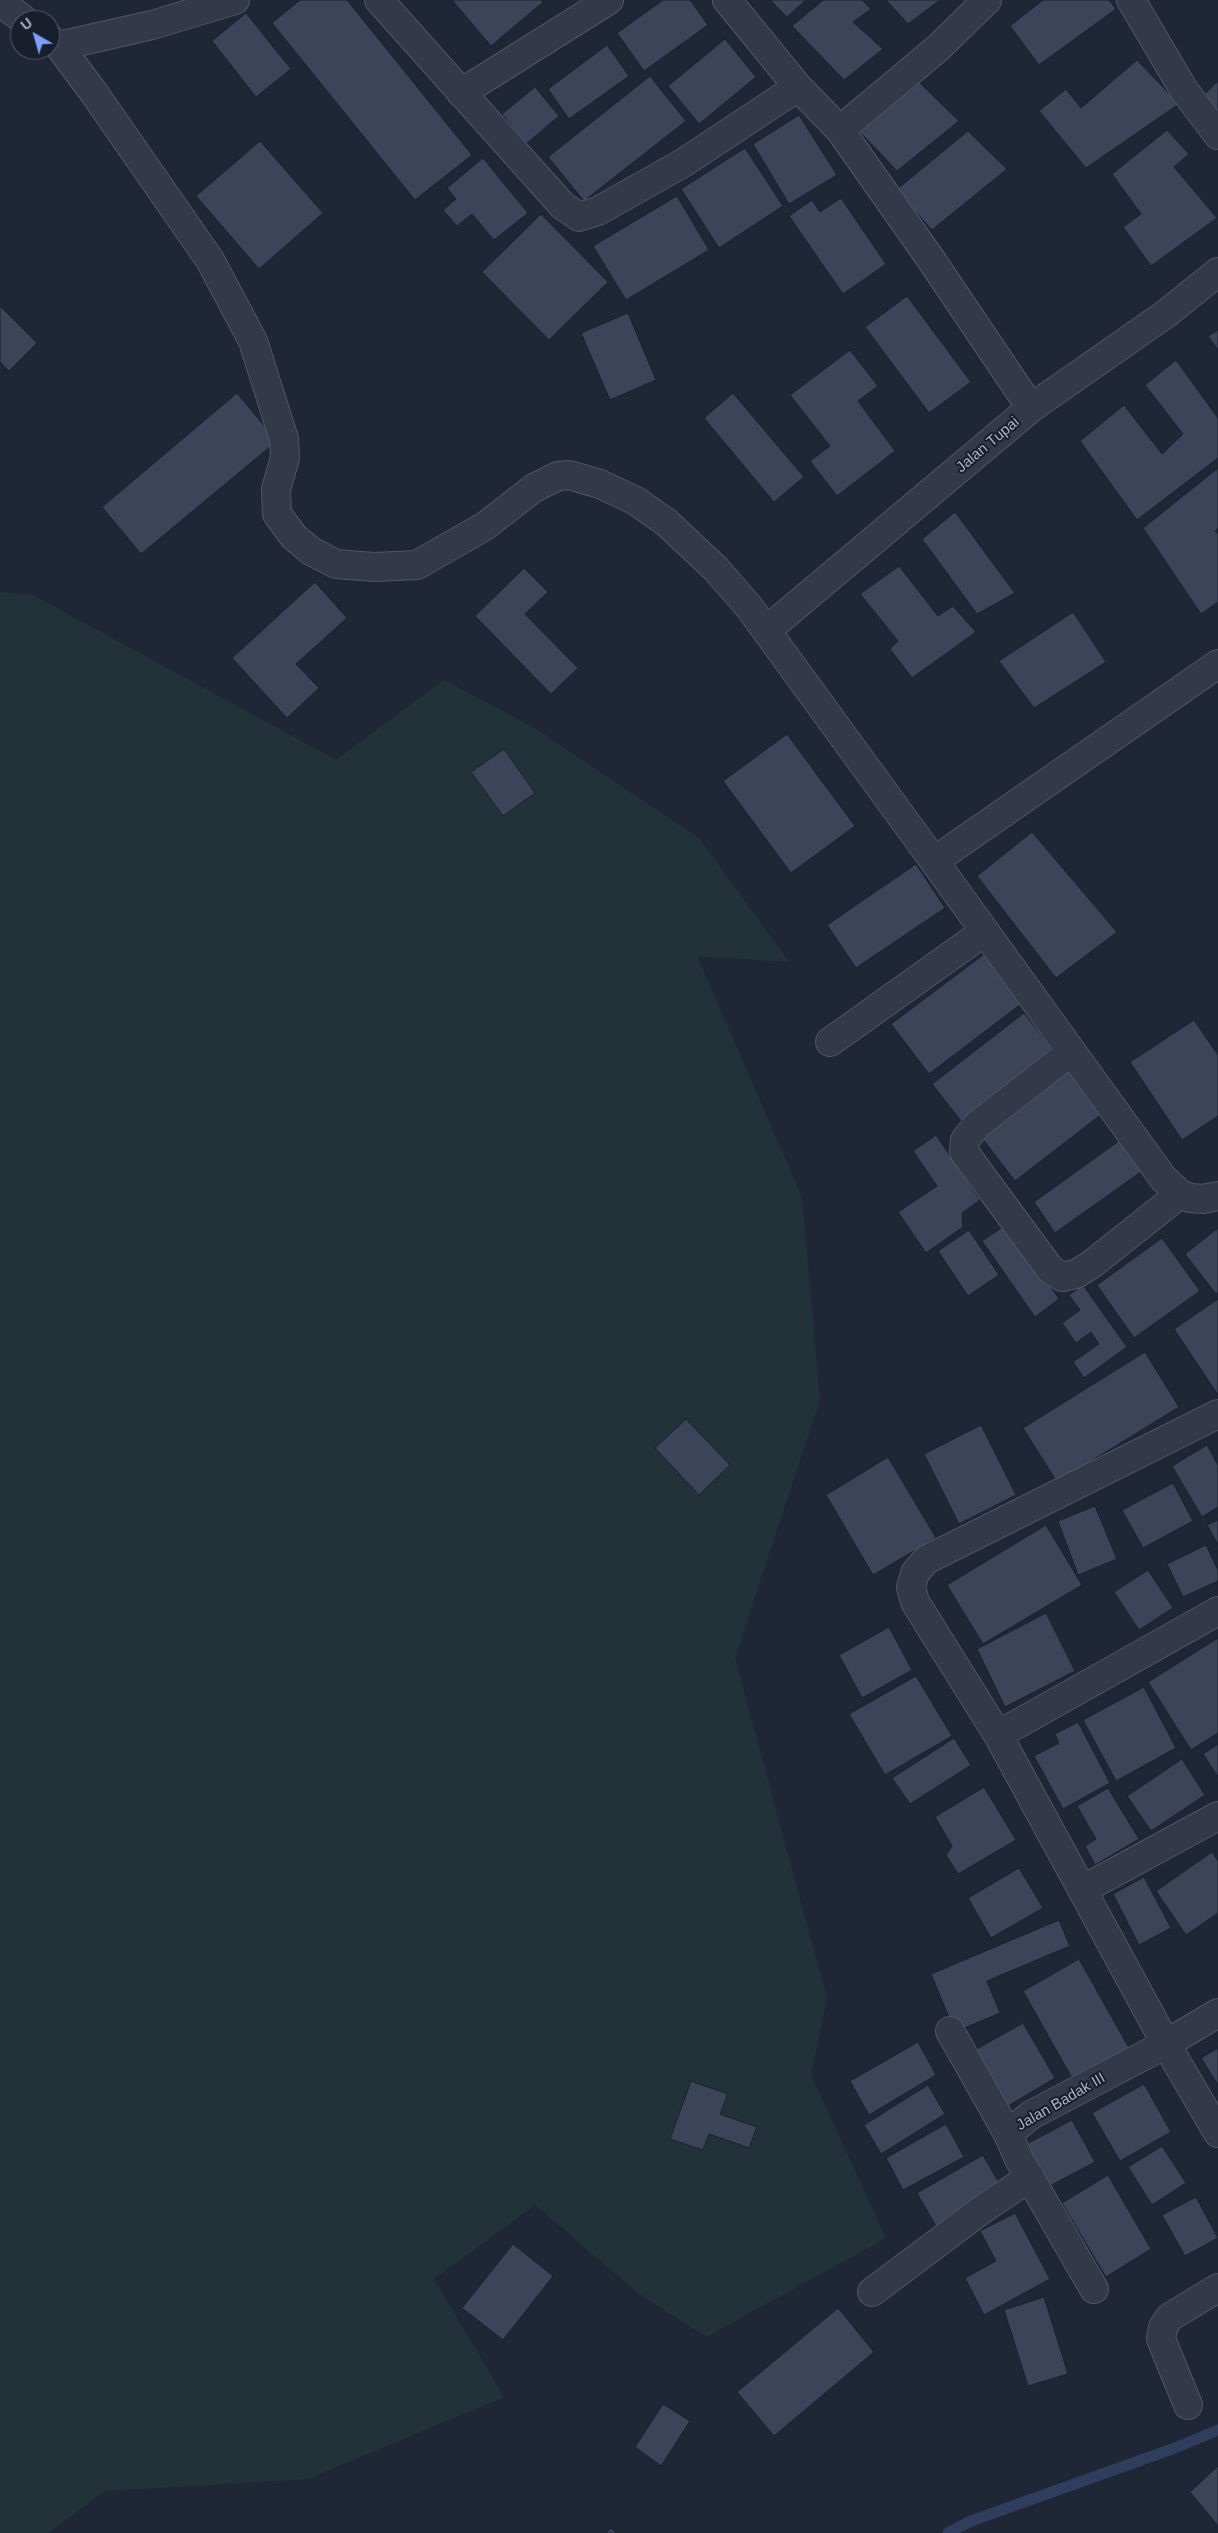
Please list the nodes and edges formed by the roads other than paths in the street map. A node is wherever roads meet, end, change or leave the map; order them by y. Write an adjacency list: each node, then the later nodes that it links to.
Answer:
1 (236, 0): 9 (street)
2 (379, 0): 12 (street)
3 (609, 0): 12 (street)
4 (727, 0): 11 (street)
5 (988, 0): 13 (street)
6 (1131, 0): 14 (street)
7 (0, 2): 8 (street)
8 (11, 10)
9 (60, 42)
10 (60, 50): 17 (street)
11 (798, 87): 12 (street); 13 (street)
12 (461, 93)
13 (840, 130): 16 (street)
14 (1218, 135)
15 (1218, 272): 16 (street, Jalan Tupai)
16 (1031, 408): 17 (street, Jalan Tupai)
17 (767, 630): 19 (street)
18 (1218, 664): 19 (street)
19 (934, 862): 20 (street)
20 (984, 932): 21 (street); 22 (street)
21 (830, 1042)
22 (1071, 1052): 23 (street); 23 (street)
23 (1180, 1194): 24 (street)
24 (1218, 1196)
25 (1218, 1414): 27 (street)
26 (1218, 1610): 27 (street)
27 (998, 1735): 29 (street)
28 (1218, 1816): 29 (street)
29 (1082, 1890): 32 (street)
30 (1218, 2013): 32 (street, Jalan Badak III)
31 (950, 2031): 34 (street)
32 (1166, 2044): 33 (street); 34 (street, Jalan Badak III)
33 (1218, 2133)
34 (1008, 2134): 35 (street, Jalan Badak III)
35 (1030, 2177): 37 (street, Jalan Badak III); 38 (street)
36 (1218, 2288): 39 (street)
37 (1094, 2289)
38 (872, 2292)
39 (1188, 2405)

